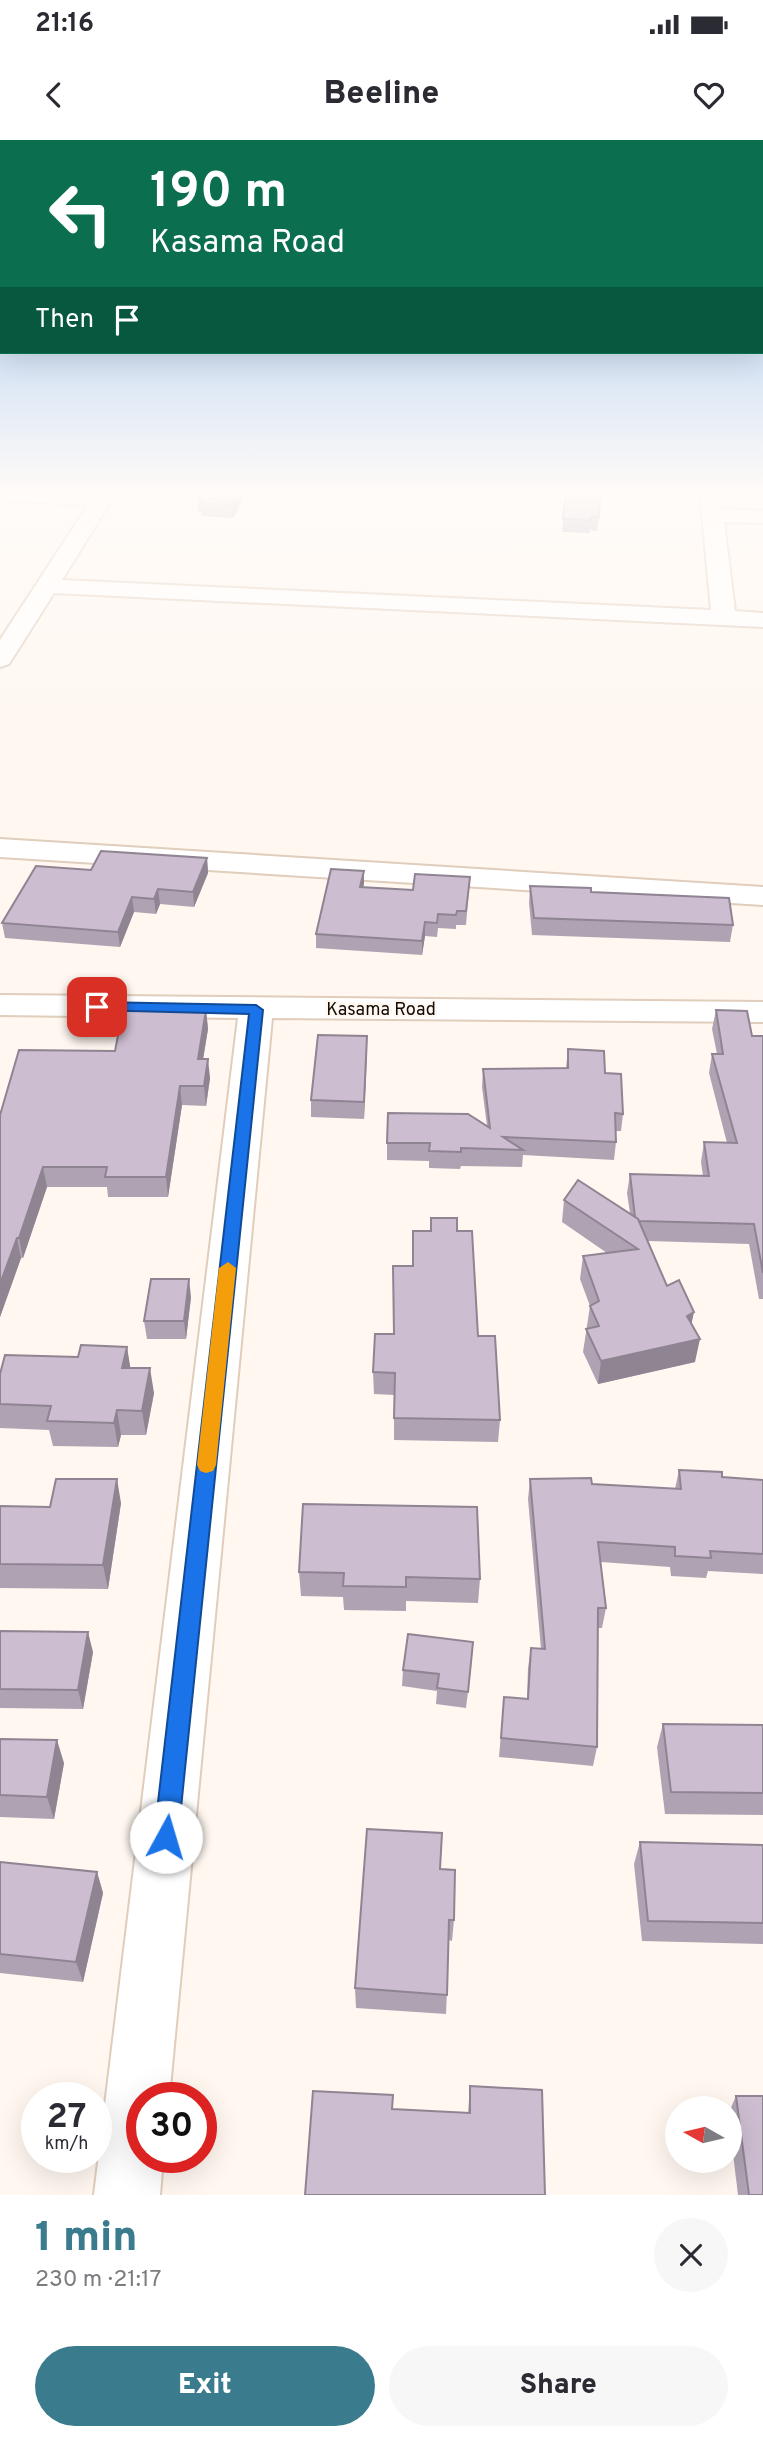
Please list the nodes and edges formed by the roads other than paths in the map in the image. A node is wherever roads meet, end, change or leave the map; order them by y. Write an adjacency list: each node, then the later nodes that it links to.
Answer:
1 (44, 589): 6 (street)
2 (107, 589): 4 (street)
3 (721, 589): 4 (street)
4 (724, 618): 5 (street)
5 (763, 620)
6 (0, 659)
7 (0, 848): 8 (street)
8 (763, 896)
9 (0, 1005): 10 (street, Kasama Road)
10 (256, 1010): 11 (street, Kasama Road); 12 (street)
11 (763, 1012)
12 (127, 2195)

